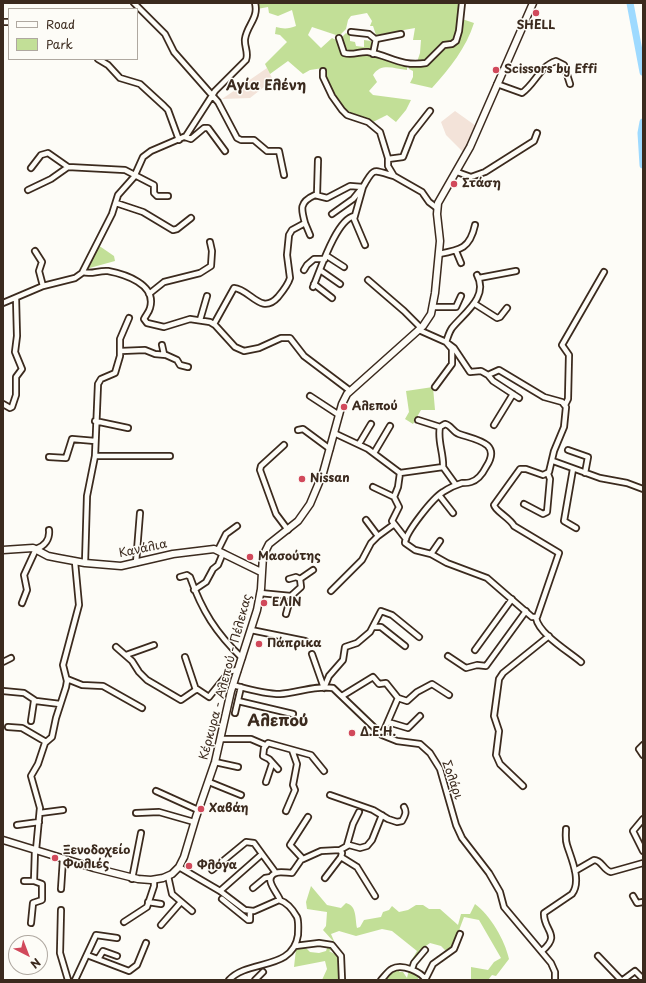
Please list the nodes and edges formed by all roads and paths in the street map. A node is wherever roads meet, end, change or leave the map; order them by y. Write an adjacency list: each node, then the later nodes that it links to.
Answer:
1 (134, 3): 14 (street)
2 (255, 3): 14 (street)
3 (462, 3): 9 (street)
4 (533, 3): 12 (main road)
5 (351, 32): 8 (street)
6 (401, 34): 8 (street)
7 (339, 38): 9 (street)
8 (375, 39): 9 (street)
9 (373, 54)
10 (100, 60): 18 (street)
11 (323, 72): 20 (street)
12 (497, 84): 13 (street); 24 (main road)
13 (570, 84)
14 (212, 95): 17 (street); 26 (street)
15 (430, 111): 20 (street)
16 (537, 133): 24 (street)
17 (185, 138): 18 (street); 19 (street)
18 (179, 140): 25 (street)
19 (225, 151)
20 (388, 158): 27 (street)
21 (318, 160): 30 (street)
22 (68, 167): 23 (street); 25 (street); 29 (street)
23 (31, 168)
24 (457, 172): 33 (main road)
25 (136, 175): 31 (street); 32 (street)
26 (284, 175)
27 (394, 176): 28 (street); 33 (street)
28 (363, 187): 30 (street); 34 (street); 35 (street)
29 (28, 190)
30 (317, 195): 37 (street)
31 (168, 196)
32 (116, 204): 36 (street); 51 (street)
33 (437, 208): 44 (main road, Κέρκυρα - Αλεπού - Πέλεκας)
34 (332, 214)
35 (354, 216): 41 (street); 45 (street)
36 (191, 218)
37 (305, 223): 39 (street); 67 (street)
38 (475, 225): 43 (street)
39 (310, 235)
40 (210, 242): 56 (street)
41 (365, 245)
42 (35, 251): 55 (street)
43 (456, 251): 44 (street); 46 (street)
44 (439, 254): 63 (main road, Κέρκυρα - Αλεπού - Πέλεκας)
45 (326, 258): 47 (street); 48 (street); 49 (street)
46 (461, 263)
47 (344, 267)
48 (304, 270)
49 (320, 270): 54 (street); 60 (street)
50 (516, 271): 62 (street)
51 (83, 272): 55 (street); 56 (street)
52 (604, 272): 81 (street)
53 (368, 280): 68 (street)
54 (340, 284)
55 (43, 286): 59 (street)
56 (149, 294): 66 (street)
57 (207, 296): 66 (street)
58 (461, 296): 63 (street)
59 (16, 298): 61 (street); 80 (street)
60 (332, 298)
61 (3, 303)
62 (475, 304): 64 (street); 69 (street)
63 (433, 307): 68 (main road, Κέρκυρα - Αλεπού - Πέλεκας)
64 (507, 308)
65 (129, 318): 71 (street)
66 (200, 320): 67 (street)
67 (214, 324): 76 (street)
68 (420, 329): 69 (street); 76 (main road, Κέρκυρα - Αλεπού - Πέλεκας)
69 (446, 342): 74 (street); 75 (street)
70 (162, 345): 72 (street)
71 (121, 351): 72 (street); 84 (street)
72 (164, 354): 73 (street)
73 (188, 367)
74 (488, 375): 77 (street); 81 (street)
75 (435, 387)
76 (349, 390): 82 (main road, Κέρκυρα - Αλεπού - Πέλεκας)
77 (513, 394): 79 (street); 87 (street)
78 (310, 396): 82 (street)
79 (519, 398)
80 (3, 404)
81 (565, 405): 101 (street)
82 (339, 415): 91 (main road, Κέρκυρα - Αλεπού - Πέλεκας)
83 (418, 420): 88 (street)
84 (95, 421): 89 (street); 92 (street)
85 (371, 424): 93 (street)
86 (390, 426): 97 (street)
87 (494, 426)
88 (440, 427): 102 (street); 107 (street)
89 (128, 428)
90 (298, 430): 95 (street)
91 (334, 433): 93 (street); 95 (main road, Κέρκυρα - Αλεπού - Πέλεκας)
92 (95, 441): 98 (street); 100 (street)
93 (359, 444): 97 (street)
94 (284, 445): 120 (street)
95 (330, 449): 120 (main road, Κέρκυρα - Αλεπού - Πέλεκας)
96 (568, 450): 105 (street)
97 (374, 453): 104 (street)
98 (95, 456): 99 (street); 129 (street)
99 (170, 456)
100 (49, 457)
101 (553, 461): 103 (street); 106 (street)
102 (443, 467): 104 (street); 107 (street)
103 (573, 469): 105 (street); 118 (street)
104 (400, 473): 111 (street)
105 (585, 473): 109 (street)
106 (548, 474): 112 (street); 144 (street)
107 (456, 485): 110 (street)
108 (373, 487): 111 (street)
109 (643, 489)
110 (439, 495): 114 (street); 122 (street)
111 (394, 497): 116 (street)
112 (524, 504)
113 (140, 512): 130 (street)
114 (453, 513)
115 (366, 520): 121 (street)
116 (393, 525): 121 (street); 122 (street)
117 (237, 526): 126 (street)
118 (576, 528)
119 (49, 530): 124 (street)
120 (288, 530): 132 (main road, Κέρκυρα - Αλεπού - Πέλεκας)
121 (378, 536): 137 (street)
122 (406, 539): 127 (street)
123 (440, 541): 127 (street)
124 (36, 549): 125 (main road, Κανάλια); 128 (main road, Κανάλια); 141 (street)
125 (3, 550)
126 (220, 552): 130 (main road, Κανάλια); 132 (main road, Κανάλια); 136 (street)
127 (431, 554): 140 (street)
128 (75, 562): 129 (main road, Κανάλια); 163 (street)
129 (85, 563): 130 (main road, Κανάλια)
130 (136, 563)
131 (313, 570): 135 (street)
132 (261, 572): 138 (main road, Κέρκυρα - Αλεπού - Πέλεκας)
133 (180, 577): 136 (street)
134 (289, 579): 135 (street)
135 (300, 579): 139 (street)
136 (194, 590): 159 (street)
137 (331, 591)
138 (260, 593): 139 (street); 146 (main road, Κέρκυρα - Αλεπού - Πέλεκας)
139 (290, 596): 143 (street)
140 (512, 599): 142 (street); 153 (street)
141 (22, 603)
142 (526, 611): 144 (street); 156 (street)
143 (286, 614)
144 (536, 618): 147 (street)
145 (374, 627): 148 (street); 151 (street); 166 (street)
146 (251, 630): 149 (street); 159 (main road, Κέρκυρα - Αλεπού - Πέλεκας)
147 (549, 636): 161 (street); 196 (street)
148 (419, 637)
149 (305, 641)
150 (154, 645): 155 (street)
151 (405, 646)
152 (116, 647): 155 (street)
153 (475, 650)
154 (312, 654): 166 (street)
155 (126, 655): 167 (street)
156 (448, 656)
157 (186, 657): 167 (street)
158 (11, 658): 160 (street)
159 (242, 658): 162 (main road, Κέρκυρα - Αλεπού - Πέλεκας)
160 (3, 662)
161 (581, 662)
162 (238, 670): 164 (main road, Κέρκυρα - Αλεπού - Πέλεκας); 167 (street)
163 (67, 679): 174 (street); 175 (street)
164 (233, 685): 165 (street); 183 (main road, Κέρκυρα - Αλεπού - Πέλεκας)
165 (241, 687): 166 (street); 173 (street)
166 (324, 688): 170 (street, Σολάρι)
167 (196, 690)
168 (3, 691): 172 (street)
169 (449, 695): 171 (street)
170 (342, 696): 171 (street); 182 (street, Σολάρι)
171 (398, 698): 180 (street)
172 (34, 701): 174 (street); 179 (street)
173 (238, 701): 176 (street); 177 (street)
174 (60, 704): 184 (street)
175 (142, 708)
176 (235, 713)
177 (292, 714)
178 (420, 716): 180 (street)
179 (31, 721)
180 (388, 722): 182 (street)
181 (8, 727): 184 (street)
182 (382, 735): 258 (street, Σολάρι)
183 (221, 739): 185 (street); 189 (main road, Κέρκυρα - Αλεπού - Πέλεκας)
184 (46, 742): 205 (street)
185 (265, 745): 187 (street); 190 (street)
186 (643, 745): 188 (street)
187 (292, 750): 193 (street); 203 (street)
188 (643, 755)
189 (215, 762): 191 (street); 194 (main road, Κέρκυρα - Αλεπού - Πέλεκας)
190 (272, 764): 192 (street); 195 (street)
191 (238, 767)
192 (278, 769)
193 (324, 771)
194 (208, 782): 198 (street); 202 (main road, Κέρκυρα - Αλεπού - Πέλεκας)
195 (266, 782)
196 (523, 786)
197 (156, 791): 202 (street)
198 (241, 795)
199 (330, 795): 207 (street)
200 (404, 807): 207 (street)
201 (63, 810): 205 (street)
202 (198, 810): 211 (main road, Κέρκυρα - Αλεπού - Πέλεκας)
203 (286, 811)
204 (359, 812): 216 (street)
205 (40, 813): 210 (street)
206 (136, 813): 211 (street)
207 (382, 816): 216 (street)
208 (308, 817): 223 (street)
209 (643, 819): 219 (street)
210 (39, 822): 212 (street); 217 (street)
211 (194, 822): 225 (main road, Κέρκυρα - Αλεπού - Πέλεκας)
212 (18, 824)
213 (566, 829): 227 (street)
214 (141, 833): 231 (street)
215 (3, 840): 217 (main road)
216 (347, 845): 218 (street)
217 (36, 850): 222 (main road); 234 (street)
218 (340, 850): 221 (street); 223 (street)
219 (643, 851)
220 (262, 854): 226 (street); 228 (street); 238 (street)
221 (341, 857): 232 (street); 239 (street)
222 (63, 859): 231 (main road); 237 (street)
223 (302, 859): 228 (street)
224 (643, 863): 227 (street)
225 (179, 868): 229 (main road); 238 (street)
226 (212, 870)
227 (575, 871): 258 (street)
228 (276, 873): 230 (street)
229 (168, 876): 233 (main road); 244 (street)
230 (271, 877): 236 (street); 242 (street)
231 (132, 878): 233 (main road)
232 (325, 878)
233 (154, 880): 243 (street)
234 (34, 881): 235 (street); 251 (street)
235 (24, 882)
236 (253, 888)
237 (61, 889)
238 (220, 891): 249 (street)
239 (375, 896)
240 (633, 896): 245 (street)
241 (222, 900): 249 (street)
242 (280, 900): 249 (street); 256 (street)
243 (148, 902): 246 (street); 250 (street)
244 (181, 902): 248 (street); 252 (street)
245 (643, 902)
246 (161, 904)
247 (61, 910): 267 (street)
248 (192, 911)
249 (250, 911)
250 (124, 922)
251 (31, 923)
252 (161, 925)
253 (460, 934): 265 (street)
254 (117, 938): 259 (street)
255 (146, 943): 262 (street)
256 (295, 946): 269 (street); 271 (street)
257 (426, 950): 263 (street)
258 (542, 951): 273 (street, Σολάρι)
259 (86, 955): 262 (street); 268 (street)
260 (117, 956): 262 (street)
261 (598, 956): 274 (street)
262 (98, 959)
263 (412, 969): 265 (street); 272 (street)
264 (263, 972): 270 (street)
265 (426, 979)
266 (643, 979): 274 (street)
267 (68, 980)
268 (75, 980)
269 (229, 980)
270 (254, 980)
271 (342, 980)
272 (381, 980)
273 (555, 980)
274 (622, 980)

